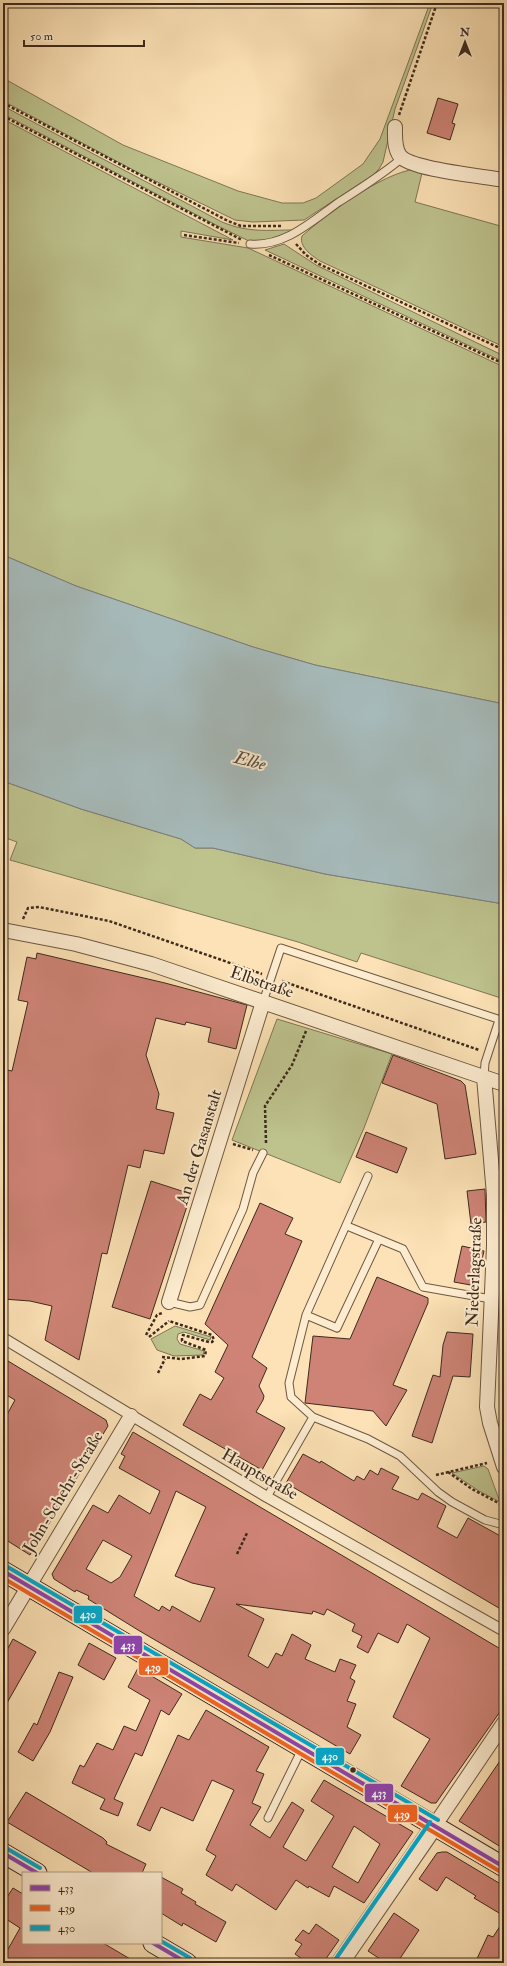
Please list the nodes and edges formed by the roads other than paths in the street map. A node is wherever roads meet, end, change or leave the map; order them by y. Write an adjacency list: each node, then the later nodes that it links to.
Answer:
1 (395, 127): 2 (street)
2 (402, 158): 3 (street); 4 (lane)
3 (504, 180)
4 (250, 244)
5 (3, 930): 6 (street, Elbstraße)
6 (263, 1002): 7 (lane); 8 (street, Elbstraße); 15 (street, An der Gasanstalt)
7 (502, 1021): 8 (lane)
8 (484, 1077): 9 (street, Elbstraße); 14 (street, Niederlagstraße)
9 (504, 1084)
10 (263, 1153): 15 (lane)
11 (368, 1176): 12 (lane)
12 (346, 1226): 13 (lane); 16 (lane)
13 (379, 1240): 14 (lane); 16 (lane)
14 (491, 1299): 20 (street, Niederlagstraße)
15 (169, 1302)
16 (306, 1315): 19 (lane)
17 (3, 1338): 18 (street, Hauptstraße)
18 (131, 1416): 21 (street, Hauptstraße); 24 (street, John-Schehr-Straße)
19 (313, 1417): 21 (lane); 22 (lane)
20 (503, 1463)
21 (267, 1497): 26 (street, Hauptstraße)
22 (504, 1525)
23 (3, 1571): 24 (main road)
24 (28, 1586): 25 (street, John-Schehr-Straße); 28 (main road)
25 (3, 1629)
26 (504, 1631)
27 (504, 1723): 30 (street)
28 (303, 1747): 29 (lane); 30 (main road)
29 (268, 1818)
30 (435, 1825): 32 (main road); 36 (street)
31 (3, 1853): 33 (main road)
32 (504, 1867)
33 (35, 1872)
34 (155, 1944): 35 (main road)
35 (187, 1963)
36 (340, 1963)

